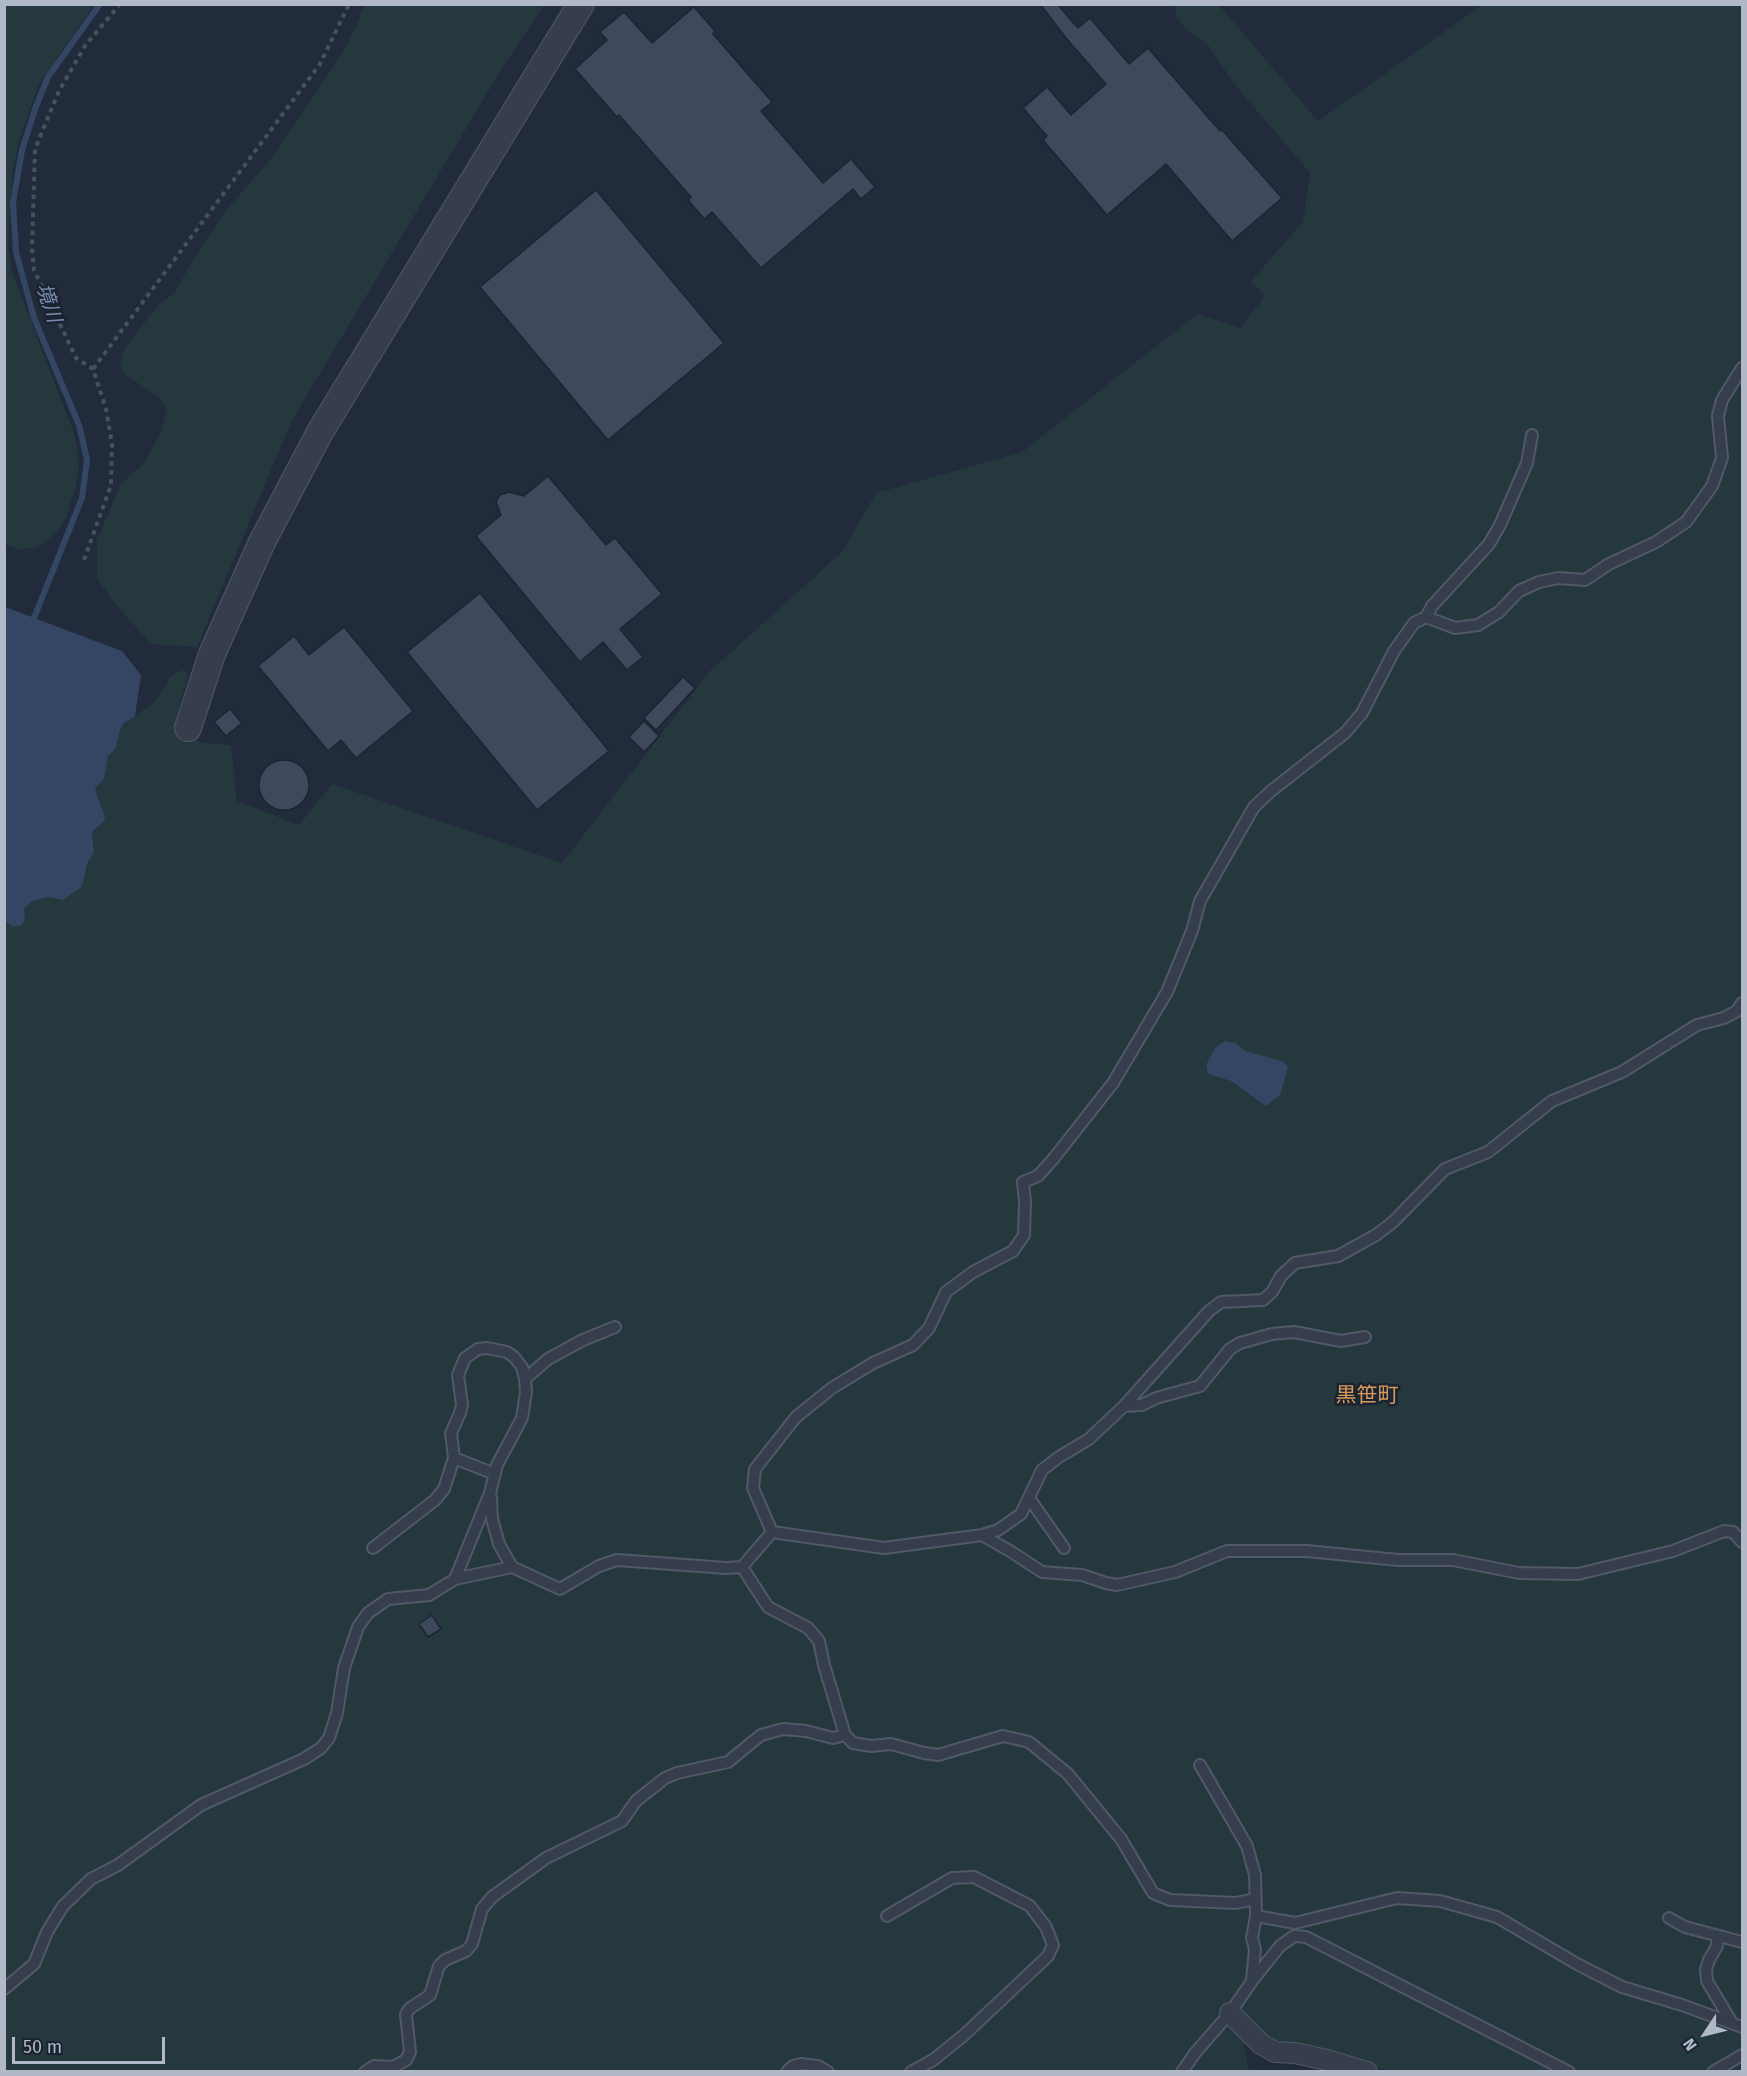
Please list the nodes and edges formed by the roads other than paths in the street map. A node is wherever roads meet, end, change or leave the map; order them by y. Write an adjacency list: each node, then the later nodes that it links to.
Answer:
1 (580, 4): 5 (street)
2 (1743, 368): 4 (lane)
3 (1532, 435): 4 (lane)
4 (1426, 616): 15 (lane)
5 (189, 728)
6 (1743, 1003): 10 (lane)
7 (615, 1327): 9 (lane)
8 (1365, 1336): 10 (lane)
9 (525, 1379): 11 (lane); 12 (lane)
10 (1124, 1406): 14 (lane)
11 (454, 1458): 12 (lane); 18 (lane)
12 (495, 1474): 13 (lane)
13 (490, 1494): 21 (lane); 22 (lane)
14 (1029, 1498): 16 (lane); 19 (lane)
15 (772, 1532): 16 (lane); 20 (lane)
16 (982, 1535): 17 (lane)
17 (1743, 1542)
18 (373, 1548)
19 (1064, 1548)
20 (742, 1567): 21 (lane); 23 (lane)
21 (512, 1568): 22 (lane)
22 (455, 1579): 32 (lane)
23 (845, 1735): 25 (lane); 36 (lane)
24 (1200, 1765): 25 (lane)
25 (1255, 1899): 27 (lane)
26 (887, 1916): 40 (lane)
27 (1256, 1916): 31 (lane); 34 (lane)
28 (1669, 1918): 29 (lane)
29 (1717, 1936): 30 (lane); 34 (lane)
30 (1743, 1942)
31 (1251, 1981): 33 (lane); 43 (lane)
32 (4, 1989)
33 (1230, 2013): 41 (lane); 42 (street)
34 (1737, 2025)
35 (1743, 2055): 44 (lane)
36 (402, 2068): 37 (lane)
37 (365, 2072)
38 (787, 2072): 39 (lane)
39 (828, 2072)
40 (910, 2072)
41 (1182, 2072)
42 (1367, 2072)
43 (1569, 2072)
44 (1713, 2072)

